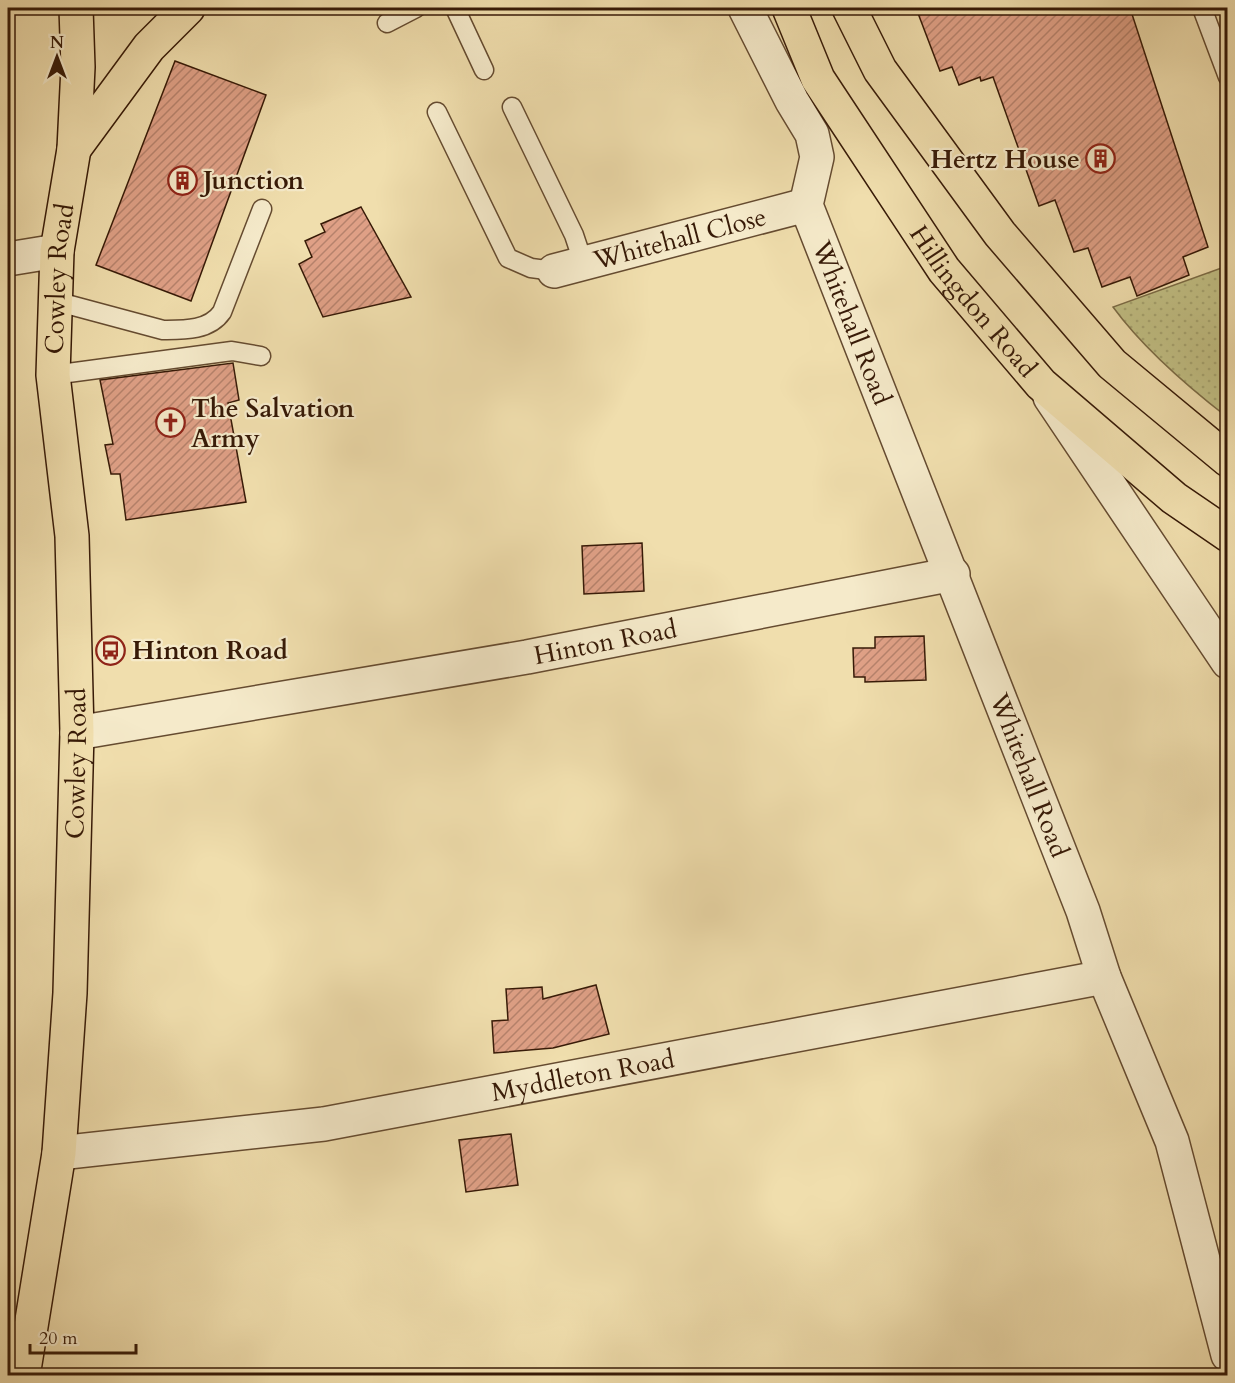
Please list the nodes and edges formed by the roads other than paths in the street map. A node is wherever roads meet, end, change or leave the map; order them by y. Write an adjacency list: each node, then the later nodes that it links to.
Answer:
1 (76, 8): 14 (main road, Cowley Road)
2 (188, 8): 14 (main road, Cowley Road)
3 (416, 8): 9 (lane)
4 (455, 8): 10 (lane)
5 (746, 8): 15 (street)
6 (789, 8): 23 (main road, Hillingdon Road)
7 (849, 8): 24 (main road)
8 (1202, 8): 11 (lane)
9 (387, 23)
10 (484, 70)
11 (1227, 77)
12 (512, 107): 19 (lane)
13 (437, 112): 19 (lane)
14 (74, 149): 17 (main road, Cowley Road)
15 (806, 205): 19 (street, Whitehall Close); 26 (street, Whitehall Road)
16 (262, 209): 20 (lane)
17 (57, 251): 18 (street); 20 (main road, Cowley Road)
18 (8, 259)
19 (569, 268)
20 (55, 301): 22 (main road, Cowley Road)
21 (261, 356): 22 (lane)
22 (52, 375): 28 (main road, Cowley Road)
23 (1041, 384): 25 (main road, Hillingdon Road); 27 (street)
24 (1227, 460)
25 (1227, 535)
26 (953, 574): 28 (street, Hinton Road); 29 (street, Whitehall Road)
27 (1227, 662)
28 (77, 733): 30 (main road, Cowley Road)
29 (1104, 977): 30 (street, Myddleton Road); 31 (street, Whitehall Road)
30 (59, 1154): 32 (main road, Cowley Road)
31 (1227, 1355)
32 (23, 1376)

